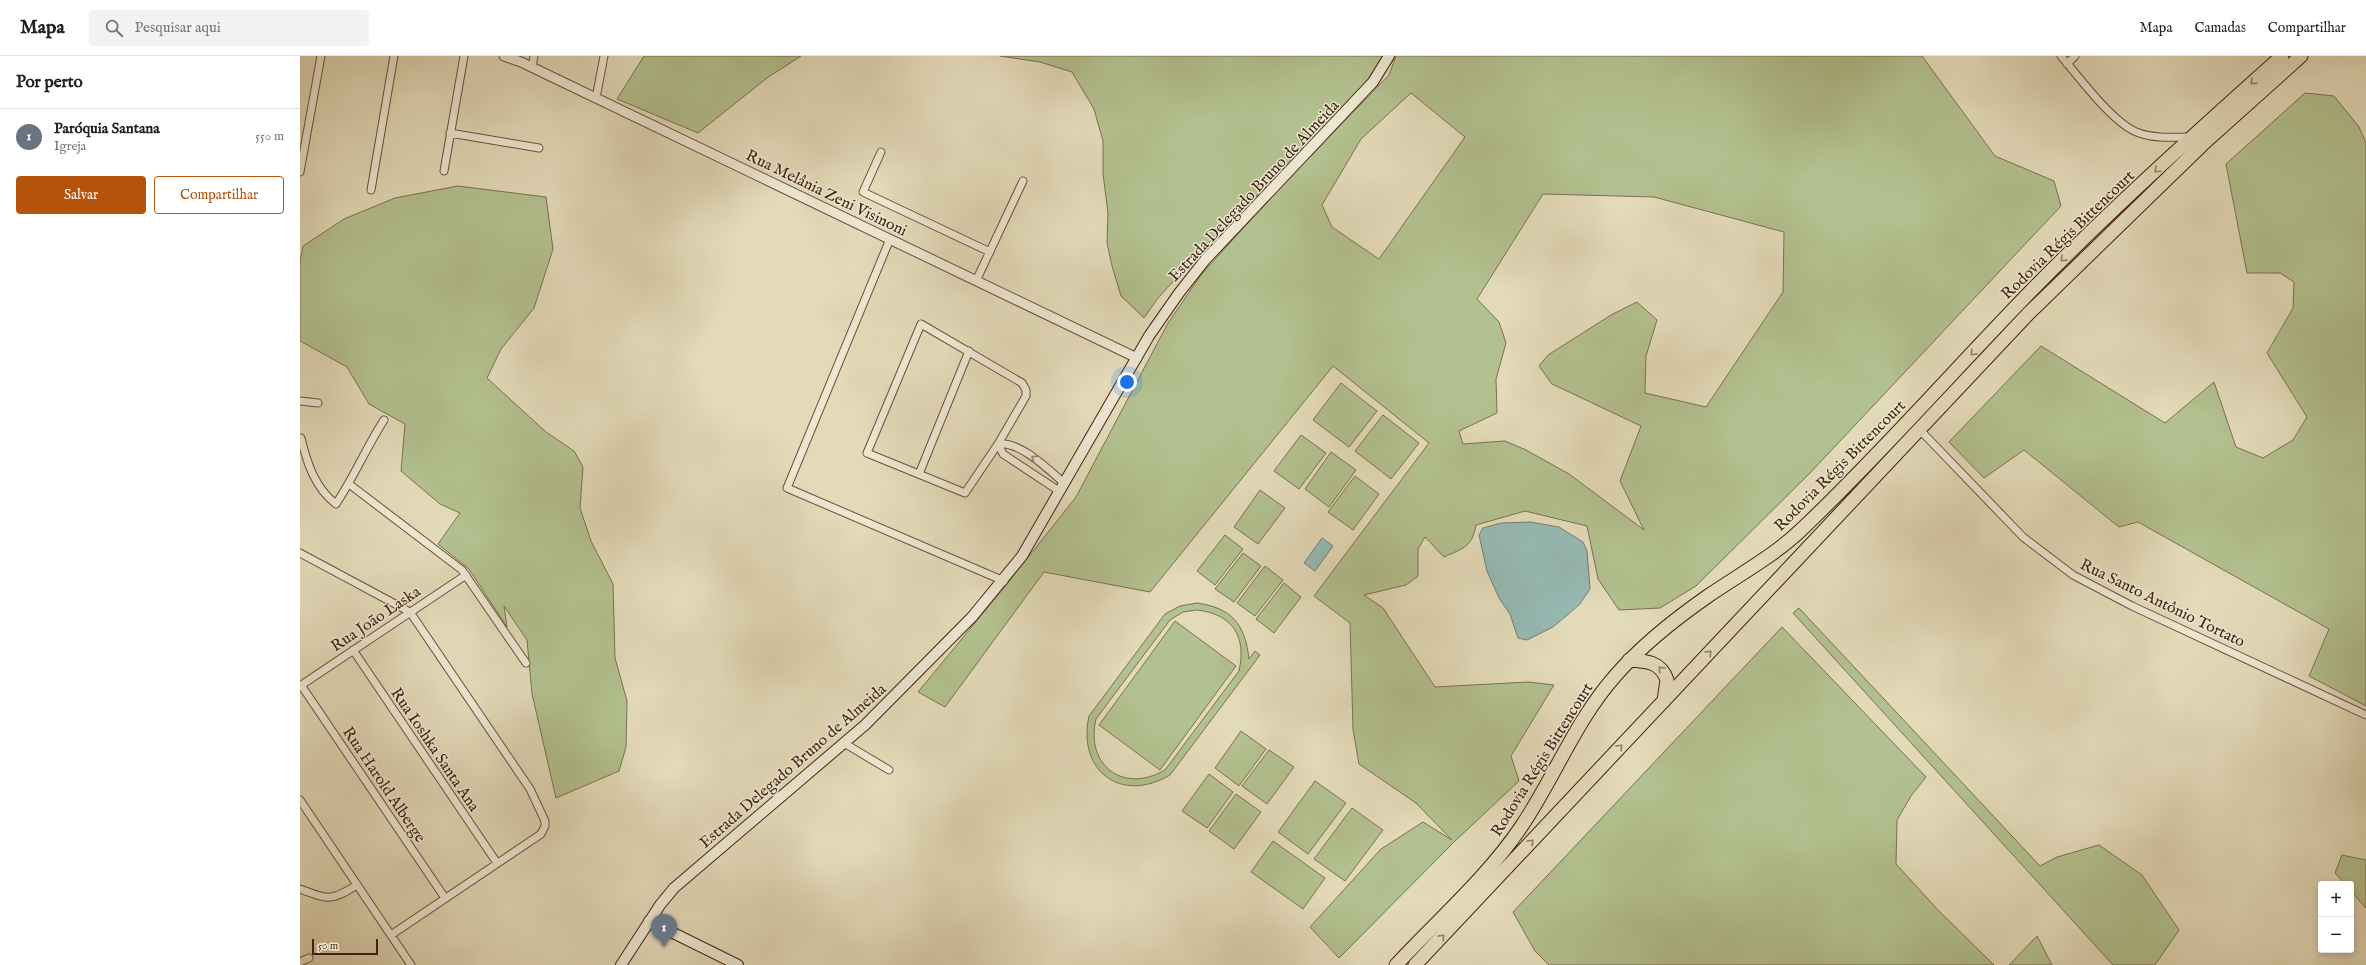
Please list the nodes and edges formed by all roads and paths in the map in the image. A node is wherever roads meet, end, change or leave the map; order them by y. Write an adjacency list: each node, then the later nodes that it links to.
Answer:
1 (321, 56): 20 (street)
2 (394, 56): 22 (street)
3 (464, 56): 15 (street)
4 (504, 56): 13 (street, Rua Melânia Zeni Visinoni)
5 (534, 56): 13 (street)
6 (604, 56): 14 (street)
7 (1389, 56): 27 (main road, Estrada Delegado Bruno de Almeida)
8 (2061, 56): 12 (street)
9 (2075, 56): 12 (street)
10 (2282, 56): 16 (highway, Rodovia Régis Bittencourt, one-way to 16)
11 (2300, 56): 31 (highway, Rodovia Régis Bittencourt)
12 (2067, 64): 16 (street)
13 (532, 67): 14 (street, Rua Melânia Zeni Visinoni)
14 (596, 98): 23 (street, Rua Melânia Zeni Visinoni)
15 (450, 133): 17 (street); 19 (street)
16 (2192, 137): 42 (highway, Rodovia Régis Bittencourt, one-way to 42)
17 (539, 148)
18 (881, 152): 24 (street)
19 (444, 171)
20 (300, 172)
21 (1023, 181): 24 (street)
22 (371, 190)
23 (890, 239): 25 (street, Rua Melânia Zeni Visinoni); 39 (street)
24 (990, 252): 25 (street)
25 (976, 281): 27 (street, Rua Melânia Zeni Visinoni)
26 (969, 351): 33 (street); 34 (street); 34 (street)
27 (1137, 358): 36 (main road, Estrada Delegado Bruno de Almeida)
28 (300, 401): 29 (street)
29 (318, 403)
30 (384, 420): 35 (street)
31 (1920, 430): 45 (highway, Rodovia Régis Bittencourt, one-way to 31); 46 (street, Rua Santo Antônio Tortato)
32 (301, 438): 35 (street)
33 (998, 444): 34 (street); 36 (street); 36 (street, one-way to 33)
34 (919, 474)
35 (349, 484): 38 (street)
36 (1062, 487): 39 (main road, Estrada Delegado Bruno de Almeida)
37 (300, 553): 40 (street)
38 (466, 575): 40 (street, Rua João Laska); 43 (street)
39 (1004, 581): 47 (main road, Estrada Delegado Bruno de Almeida)
40 (410, 612): 41 (street, Rua João Laska); 50 (street)
41 (353, 650): 44 (street, Rua João Laska); 50 (street, Rua Ioshka Santa Ana)
42 (1629, 660): 45 (highway, one-way to 42); 61 (highway, Rodovia Régis Bittencourt)
43 (526, 663)
44 (300, 685): 53 (street, Rua Harold Alberge)
45 (1664, 701): 62 (highway, Rodovia Régis Bittencourt, one-way to 45)
46 (2366, 715)
47 (844, 743): 48 (street); 54 (main road, Estrada Delegado Bruno de Almeida)
48 (889, 770)
49 (300, 800): 51 (street)
50 (497, 863): 53 (street)
51 (357, 885): 52 (street); 55 (street)
52 (300, 889)
53 (446, 898): 55 (street)
54 (649, 921): 59 (main road, Estrada Delegado Bruno de Almeida); 60 (main road)
55 (390, 935): 58 (street)
56 (309, 958): 57 (street)
57 (300, 962)
58 (411, 965)
59 (621, 965)
60 (738, 965)
61 (1396, 965)
62 (1415, 965)

